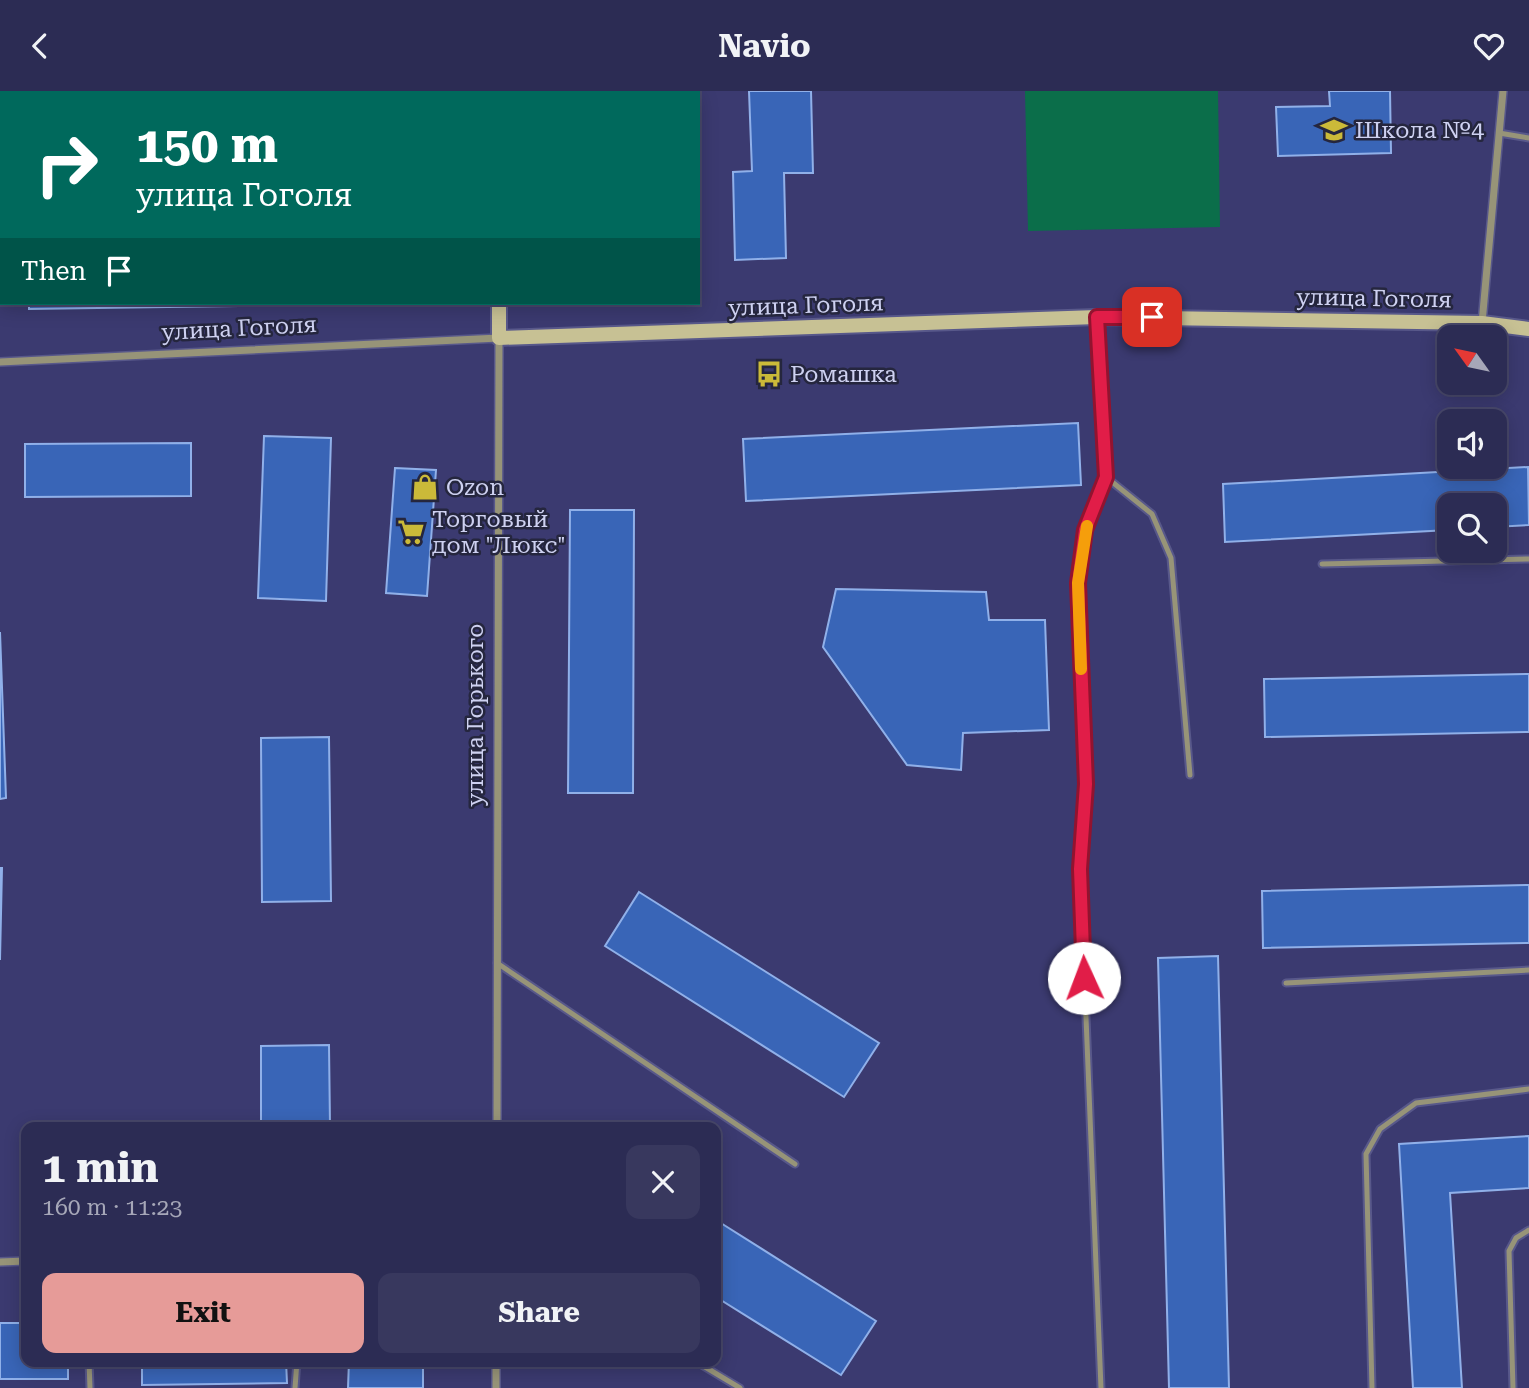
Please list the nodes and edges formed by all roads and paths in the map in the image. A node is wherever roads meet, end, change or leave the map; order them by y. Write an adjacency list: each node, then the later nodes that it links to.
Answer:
1 (1503, 91): 2 (street)
2 (1499, 133): 3 (lane); 6 (street)
3 (1529, 138)
4 (499, 305): 8 (street, улица Горького)
5 (1097, 317): 6 (street, улица Гоголя); 8 (street, улица Гоголя); 10 (lane)
6 (1482, 323): 7 (street, улица Гоголя)
7 (1529, 330)
8 (499, 338): 9 (street, улица Гоголя); 14 (street, улица Горького)
9 (0, 362)
10 (1106, 477): 13 (lane); 31 (lane)
11 (1529, 559): 12 (lane)
12 (1322, 564)
13 (1190, 775)
14 (497, 963): 18 (street, улица Горького); 19 (lane)
15 (1529, 970): 16 (lane)
16 (1286, 983)
17 (1529, 1090): 32 (lane)
18 (497, 1122)
19 (795, 1164)
20 (1529, 1230): 33 (lane)
21 (21, 1261): 22 (street)
22 (0, 1262)
23 (89, 1367): 27 (lane)
24 (297, 1367): 28 (lane)
25 (496, 1367): 29 (street)
26 (705, 1367): 30 (lane)
27 (90, 1388)
28 (295, 1388)
29 (496, 1388)
30 (740, 1388)
31 (1101, 1388)
32 (1372, 1388)
33 (1513, 1388)

